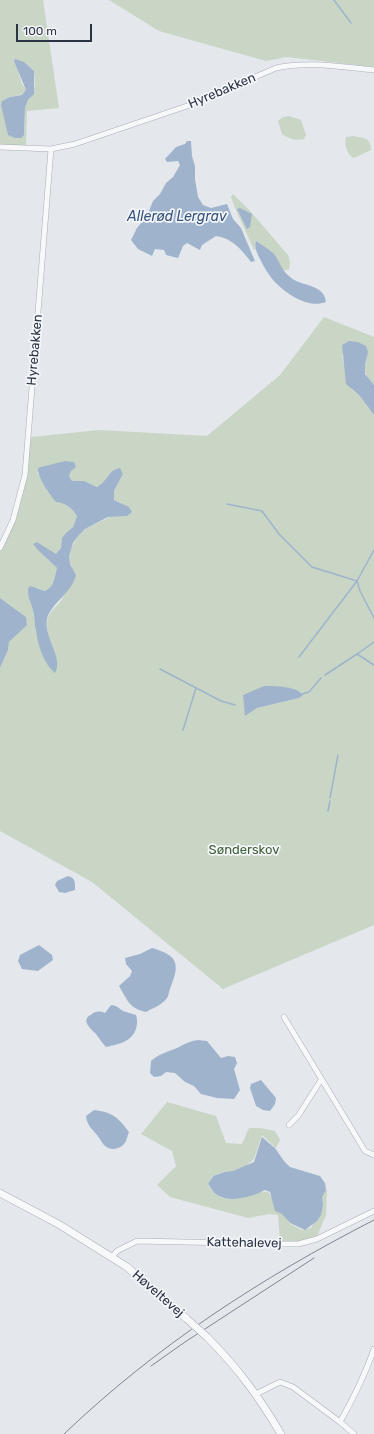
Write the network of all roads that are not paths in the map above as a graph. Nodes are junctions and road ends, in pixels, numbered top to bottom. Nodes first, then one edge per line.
1 (374, 70) edge
2 (0, 147) edge
3 (51, 149) junction
4 (0, 548) edge
5 (284, 1018) dead end
6 (321, 1080) junction
7 (289, 1125) dead end
8 (374, 1155) edge
9 (0, 1193) edge
10 (374, 1211) edge
11 (112, 1256) junction
12 (374, 1349) edge
13 (256, 1394) junction
14 (340, 1422) junction
15 (281, 1434) edge
16 (354, 1434) edge

1 - 3 street, Hyrebakken
2 - 3 street, Hyrebakken
3 - 4 street, Hyrebakken
5 - 6 street
6 - 7 street
6 - 8 street
9 - 11 street, Høveltevej
10 - 11 street, Kattehalevej
11 - 13 street, Høveltevej, bridge
12 - 14 street
13 - 14 street
13 - 15 street, Høveltevej
14 - 16 street

